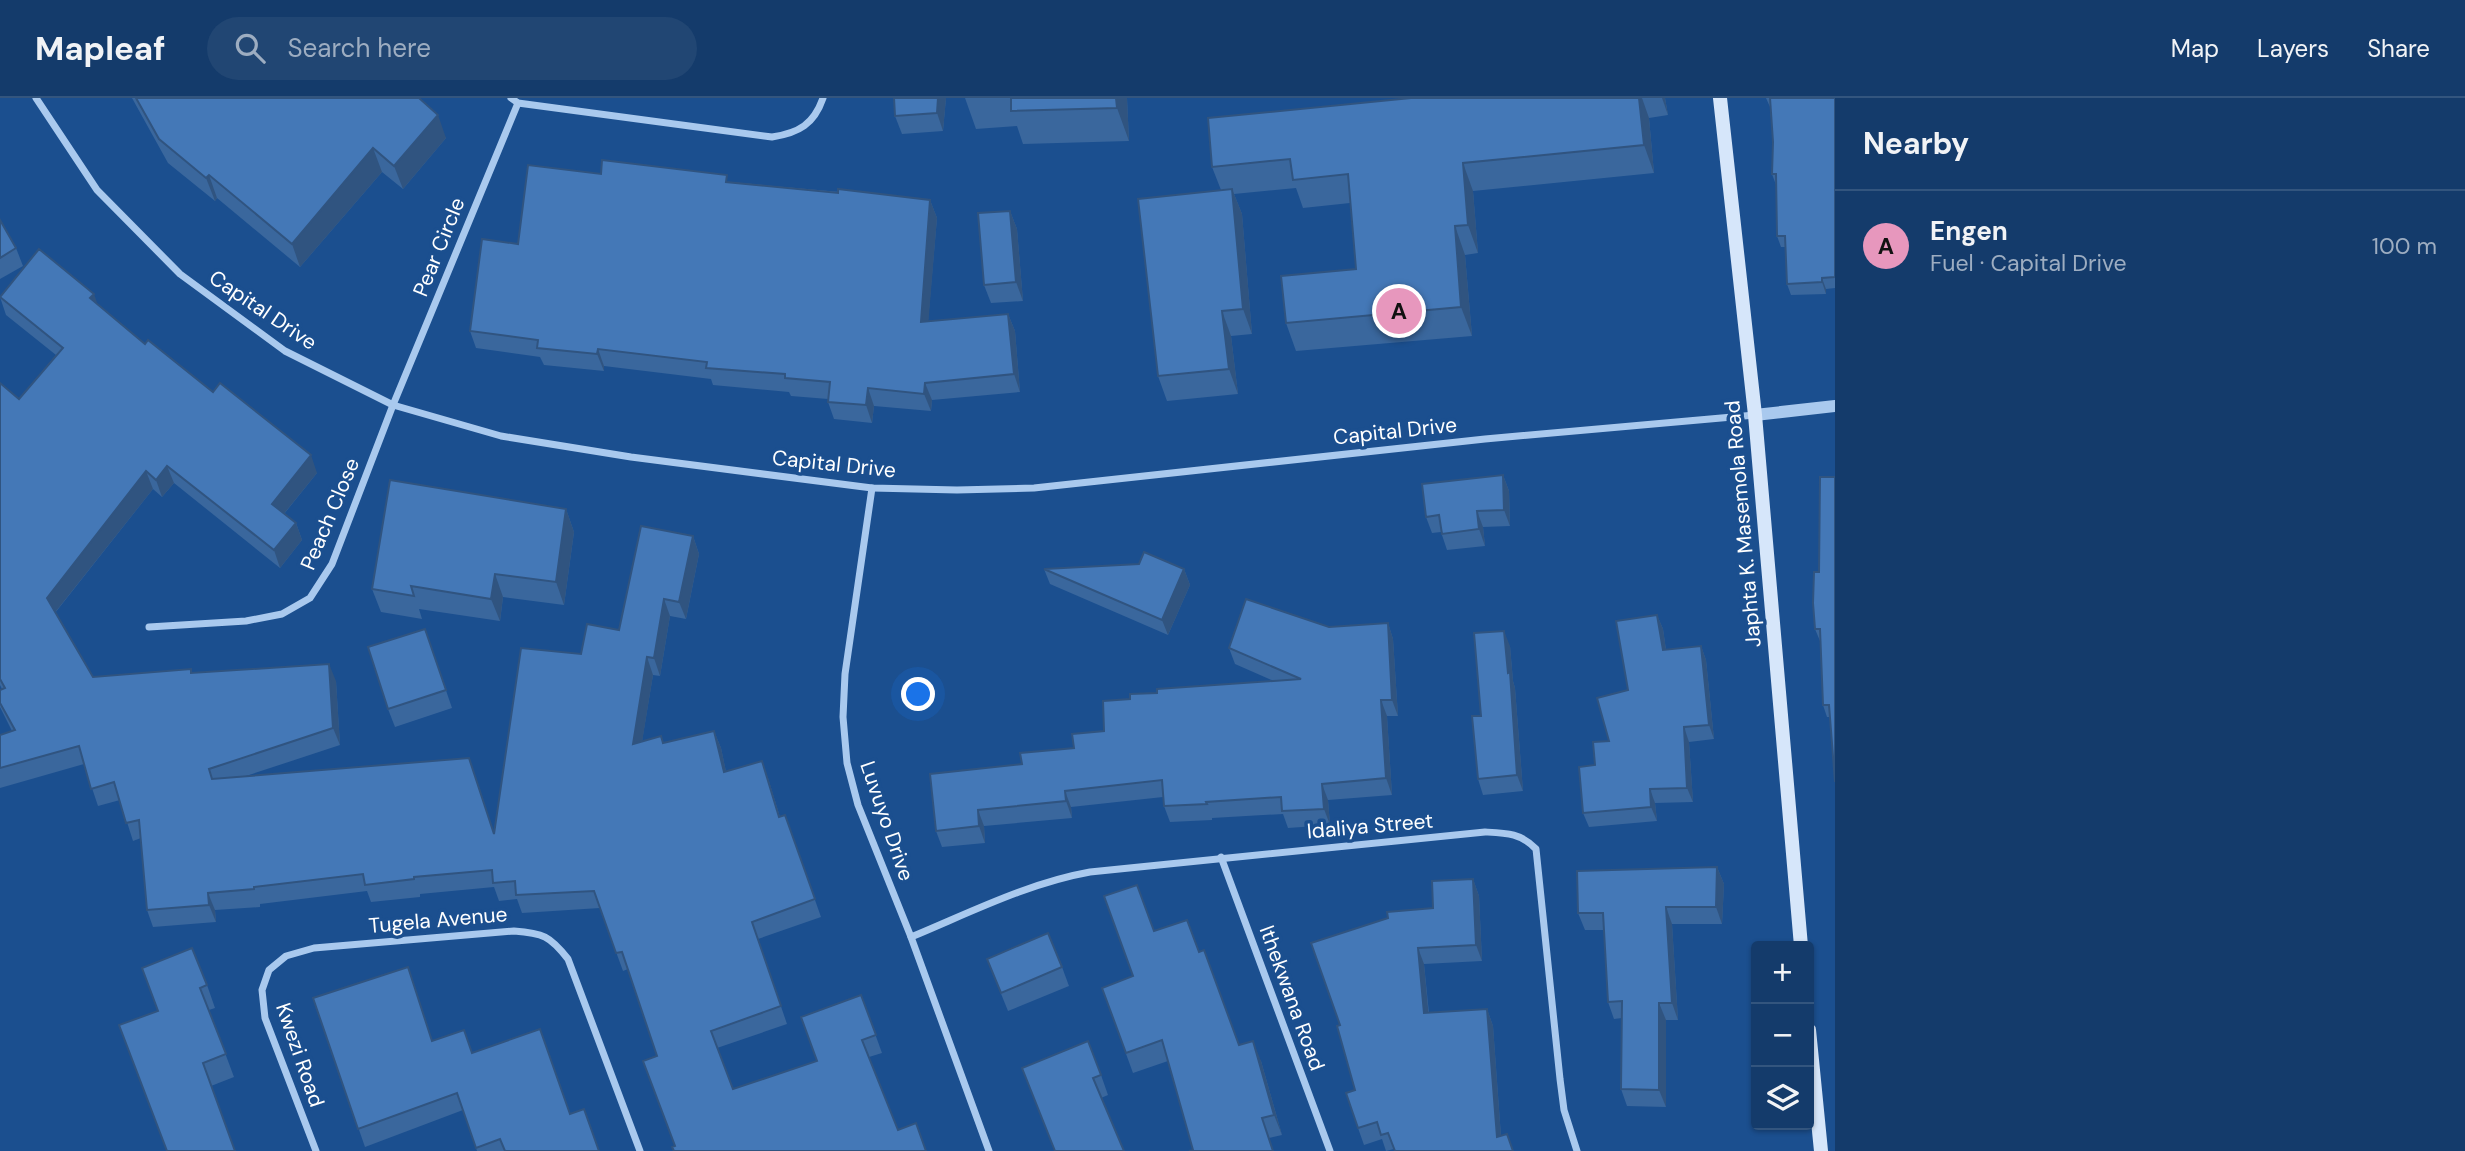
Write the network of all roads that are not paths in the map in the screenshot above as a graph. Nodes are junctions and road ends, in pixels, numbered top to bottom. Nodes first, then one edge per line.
1 (36, 98) edge
2 (823, 98) edge
3 (1720, 98) edge
4 (514, 101) edge
5 (393, 404) junction
6 (1835, 406) edge
7 (1755, 415) junction
8 (872, 488) junction
9 (149, 627) dead end
10 (1221, 858) junction
11 (911, 937) junction
12 (1801, 941) edge
13 (269, 970) joint
14 (1813, 1067) edge
15 (316, 1151) edge
16 (640, 1151) edge
17 (989, 1151) edge
18 (1330, 1151) edge
19 (1577, 1151) edge
20 (1821, 1151) edge

1 - 5 street, Capital Drive
2 - 4 street, Pear Circle
3 - 7 main road, Japhta K. Masemola Road
4 - 5 street, Pear Circle
5 - 8 street, Capital Drive
5 - 9 street, Peach Close
6 - 7 street
7 - 8 street, Capital Drive
7 - 12 main road, Japhta K. Masemola Road
8 - 11 street, Luvuyo Drive
10 - 11 street, Idaliya Street
10 - 18 street, Ithekwana Road
10 - 19 street, Idaliya Street
11 - 17 street, Luvuyo Drive
13 - 15 street, Kwezi Road
13 - 16 street, Tugela Avenue
14 - 20 main road

